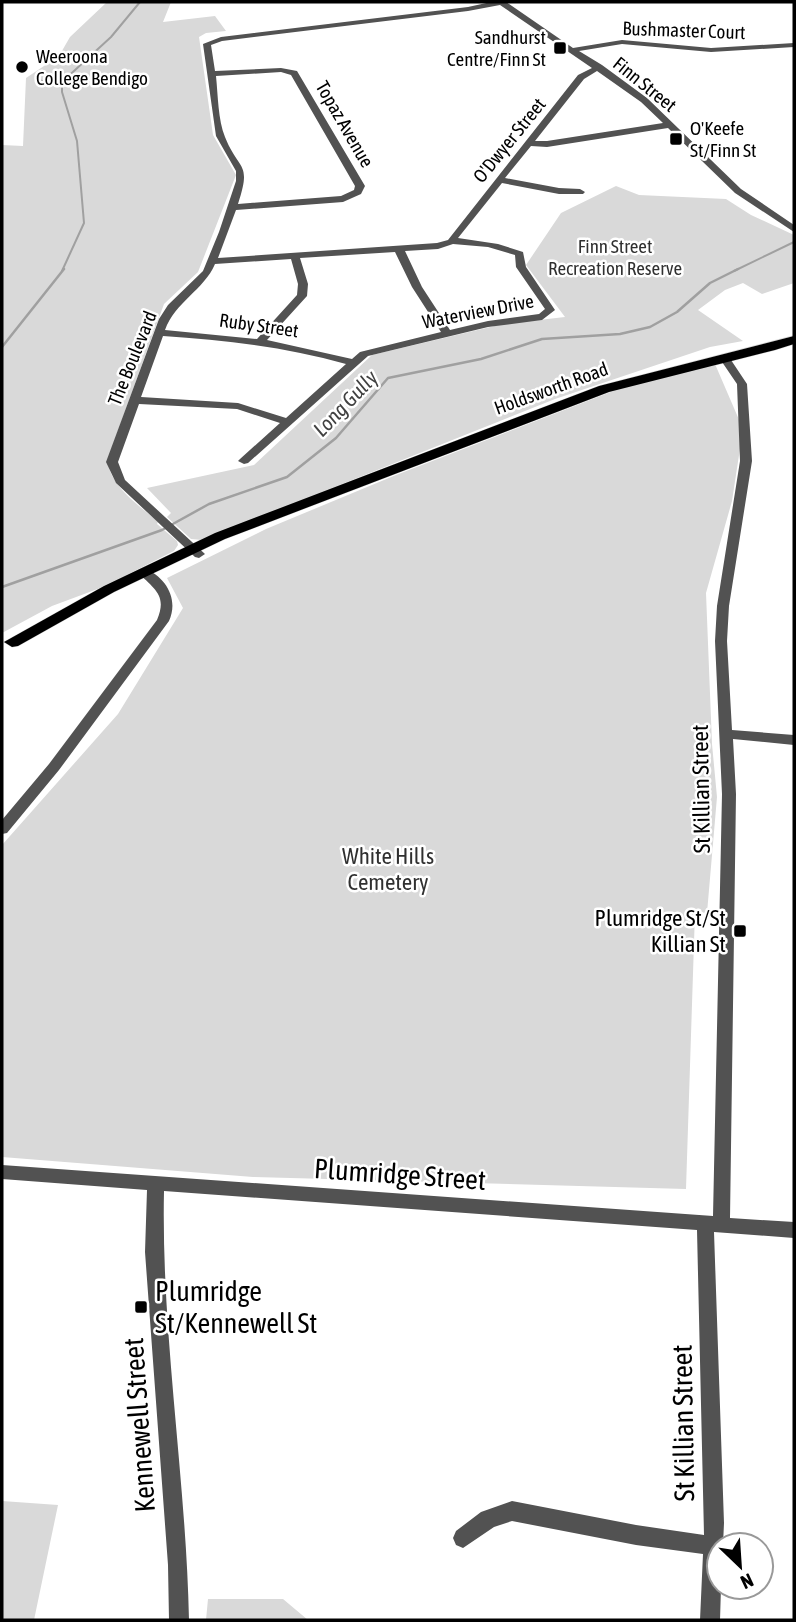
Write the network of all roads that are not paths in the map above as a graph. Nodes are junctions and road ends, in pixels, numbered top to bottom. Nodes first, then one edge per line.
1 (501, 2) edge
2 (794, 45) edge
3 (573, 50) junction
4 (598, 67) junction
5 (211, 74) junction
6 (670, 125) junction
7 (530, 144) junction
8 (499, 180) junction
9 (358, 192) junction
10 (580, 192) dead end
11 (371, 196) dead end
12 (234, 207) junction
13 (794, 229) edge
14 (452, 240) junction
15 (399, 249) junction
16 (295, 256) junction
17 (212, 261) junction
18 (158, 333) junction
19 (447, 334) junction
20 (794, 340) edge
21 (260, 342) junction
22 (725, 359) junction
23 (354, 363) junction
24 (133, 400) junction
25 (287, 422) junction
26 (244, 461) dead end
27 (196, 551) junction
28 (148, 574) junction
29 (7, 645) edge
30 (726, 734) junction
31 (794, 740) edge
32 (2, 830) edge
33 (2, 1172) edge
34 (156, 1185) junction
35 (713, 1225) junction
36 (794, 1230) edge
37 (713, 1531) edge
38 (463, 1538) dead end
39 (705, 1545) edge
40 (711, 1601) edge
41 (179, 1620) edge
42 (710, 1620) edge

1 - 3 street, Finn Street
1 - 5 street, The Boulevard
2 - 3 street, Bushmaster Court
3 - 4 street, Finn Street
4 - 6 street, Finn Street
4 - 7 street, O'Dwyer Street
5 - 9 street, Topaz Avenue
5 - 12 street, The Boulevard
6 - 7 street
6 - 13 street, Finn Street
7 - 8 street, O'Dwyer Street
8 - 10 street
8 - 14 street, O'Dwyer Street
9 - 11 street, Topaz Avenue
9 - 12 street, Topaz Avenue
12 - 17 street, The Boulevard
14 - 15 street, Waterview Drive
14 - 19 street, Waterview Drive
15 - 16 street, Waterview Drive
15 - 19 street
16 - 17 street, Waterview Drive
16 - 21 street
17 - 18 street, The Boulevard
18 - 21 street, Ruby Street
18 - 24 street, The Boulevard
19 - 23 street, Waterview Drive
20 - 22 main road, Holdsworth Road
21 - 23 street, Ruby Street
22 - 27 main road, Holdsworth Road
22 - 30 street, St Killian Street
23 - 25 street, Waterview Drive
24 - 25 street
24 - 27 street, The Boulevard
25 - 26 street, Waterview Drive
27 - 28 main road, Holdsworth Road
28 - 29 main road, Holdsworth Road
28 - 32 street
30 - 31 street
30 - 35 street, St Killian Street
33 - 34 street, Plumridge Street
34 - 35 street, Plumridge Street
34 - 41 street, Kennewell Street
35 - 36 street, Plumridge Street
35 - 37 street, St Killian Street
38 - 39 street
40 - 42 street, St Killian Street

